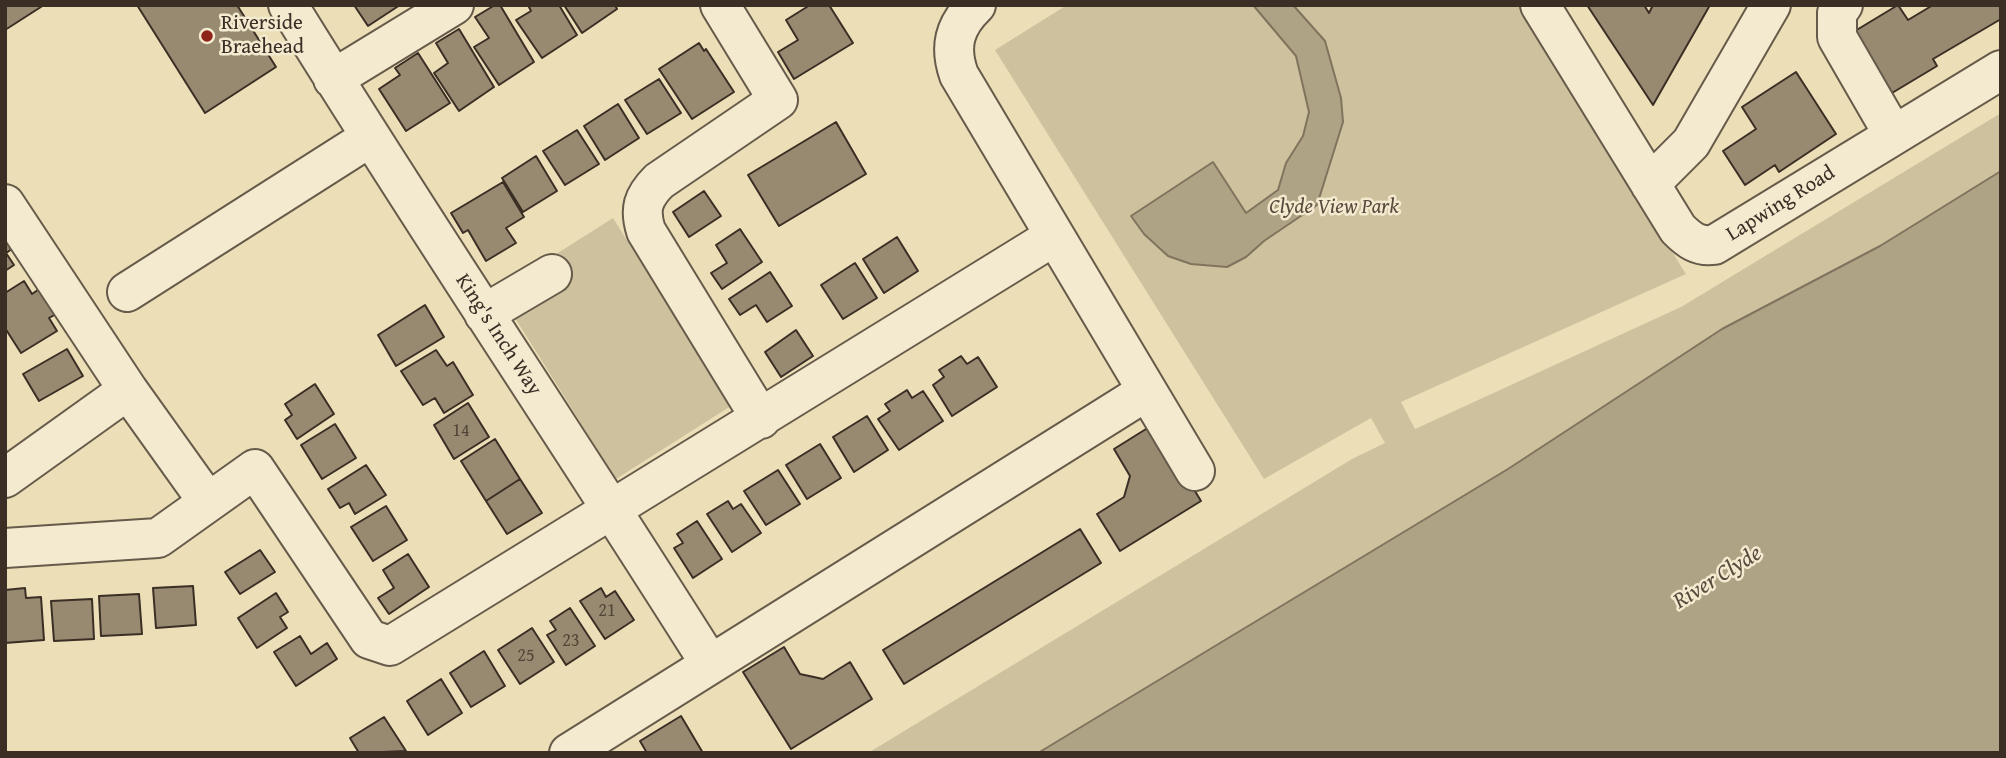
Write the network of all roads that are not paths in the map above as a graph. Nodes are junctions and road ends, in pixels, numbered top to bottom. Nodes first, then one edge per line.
1 (288, 5) edge
2 (454, 5) edge
3 (720, 5) edge
4 (976, 5) edge
5 (1540, 5) edge
6 (1771, 5) edge
7 (1843, 5) edge
8 (2001, 69) edge
9 (333, 79) junction
10 (1893, 134) junction
11 (369, 138) junction
12 (1650, 184) junction
13 (5, 204) edge
14 (1053, 237) junction
15 (552, 274) dead end
16 (127, 292) dead end
17 (484, 314) junction
18 (128, 390) junction
19 (1147, 391) junction
20 (761, 419) junction
21 (1195, 471) dead end
22 (5, 478) edge
23 (208, 502) junction
24 (613, 510) junction
25 (5, 548) edge
26 (710, 664) junction
27 (569, 753) edge

1 - 9 street, King's Inch Way
2 - 9 street
3 - 20 street
4 - 14 street
5 - 12 street, Lapwing Road
6 - 12 street
7 - 10 street
8 - 10 street, Lapwing Road
9 - 11 street, King's Inch Way
10 - 12 street, Lapwing Road
11 - 16 street
11 - 17 street, King's Inch Way
13 - 18 street
14 - 19 street
14 - 20 street
15 - 17 street
17 - 24 street, King's Inch Way
18 - 22 street
18 - 23 street
19 - 21 street
19 - 26 street
20 - 24 street
23 - 24 street
23 - 25 street
24 - 26 street, King's Inch Way
26 - 27 street

